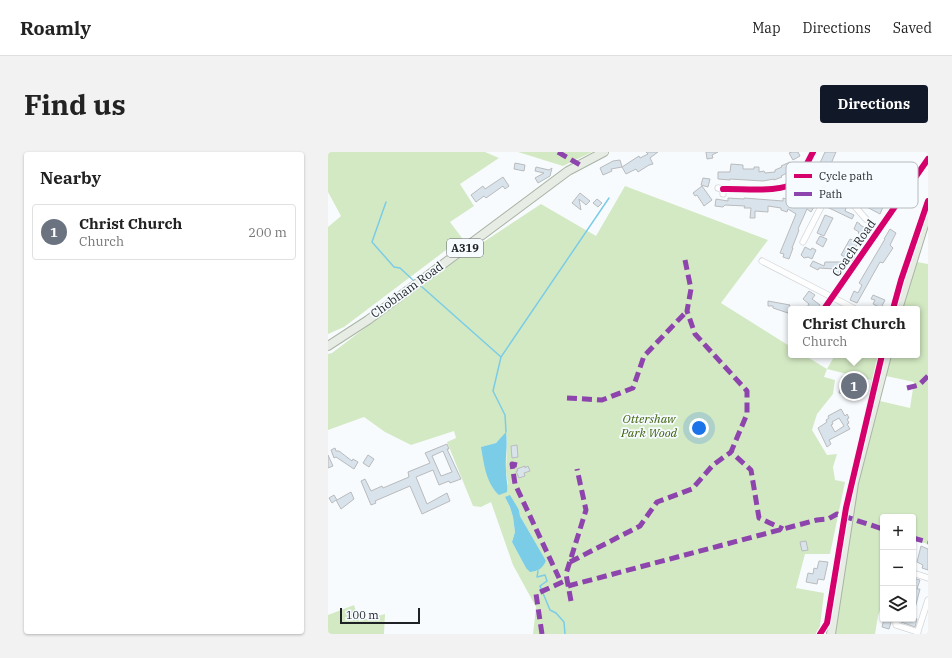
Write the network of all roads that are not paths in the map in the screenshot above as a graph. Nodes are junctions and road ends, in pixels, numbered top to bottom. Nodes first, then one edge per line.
1 (604, 152) edge
2 (813, 152) edge
3 (928, 159) edge
4 (808, 162) edge
5 (918, 173) edge
6 (786, 186) edge
7 (721, 190) dead end
8 (820, 208) edge
9 (856, 208) edge
10 (894, 208) edge
11 (928, 212) edge
12 (866, 219) dead end
13 (806, 235) junction
14 (813, 239) dead end
15 (803, 242) dead end
16 (762, 260) dead end
17 (832, 297) junction
18 (826, 306) edge
19 (849, 306) edge
20 (899, 306) edge
21 (328, 346) edge
22 (886, 358) edge
23 (916, 574) edge
24 (928, 578) edge
25 (928, 600) edge
26 (896, 622) edge
27 (918, 633) edge
28 (831, 634) edge

1 - 21 main road, Chobham Road / A319
2 - 4 street
3 - 5 street, Coach Road
6 - 7 street
8 - 13 street
9 - 12 street
10 - 17 street, Coach Road
11 - 20 main road
13 - 14 street
13 - 15 street
16 - 17 street
17 - 18 street, Coach Road
17 - 19 street
22 - 28 main road
23 - 24 street
25 - 27 street
26 - 27 street

